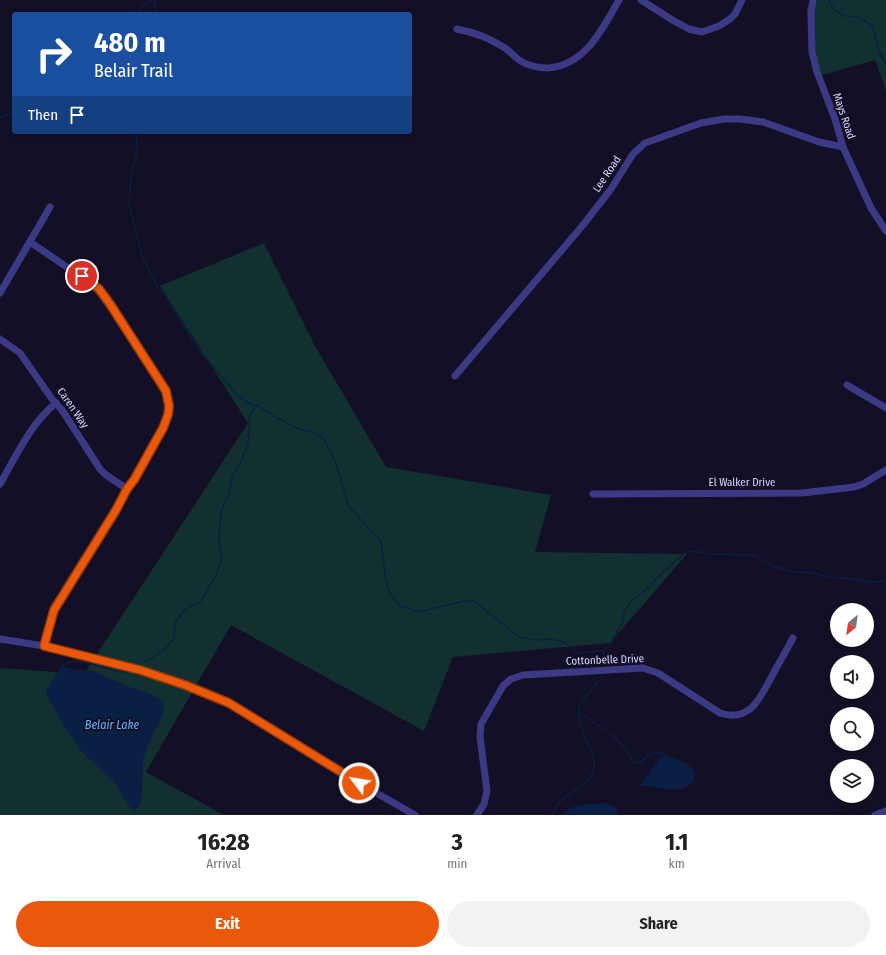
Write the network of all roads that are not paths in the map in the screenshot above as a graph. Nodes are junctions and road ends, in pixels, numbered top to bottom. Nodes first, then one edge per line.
1 (619, 0) edge
2 (641, 0) edge
3 (742, 0) edge
4 (813, 0) edge
5 (457, 29) dead end
6 (843, 147) junction
7 (50, 207) dead end
8 (886, 231) edge
9 (30, 242) junction
10 (0, 293) edge
11 (0, 339) edge
12 (455, 376) dead end
13 (847, 385) dead end
14 (56, 402) junction
15 (886, 408) edge
16 (886, 470) edge
17 (0, 484) edge
18 (127, 489) junction
19 (593, 494) dead end
20 (793, 638) dead end
21 (0, 639) edge
22 (44, 646) junction
23 (886, 812) edge
24 (416, 815) edge
25 (477, 815) edge
26 (875, 815) edge

1 - 5 street
2 - 3 street
4 - 6 street, Mays Road
6 - 8 street, Mays Road
6 - 12 street, Lee Road
7 - 9 street
9 - 10 street
9 - 18 street
11 - 14 street, Caren Way
13 - 15 street
14 - 17 street
14 - 18 street, Caren Way
16 - 19 street, El Walker Drive
18 - 22 street
20 - 25 street, Cottonbelle Drive
21 - 22 street
22 - 24 street
23 - 26 street

